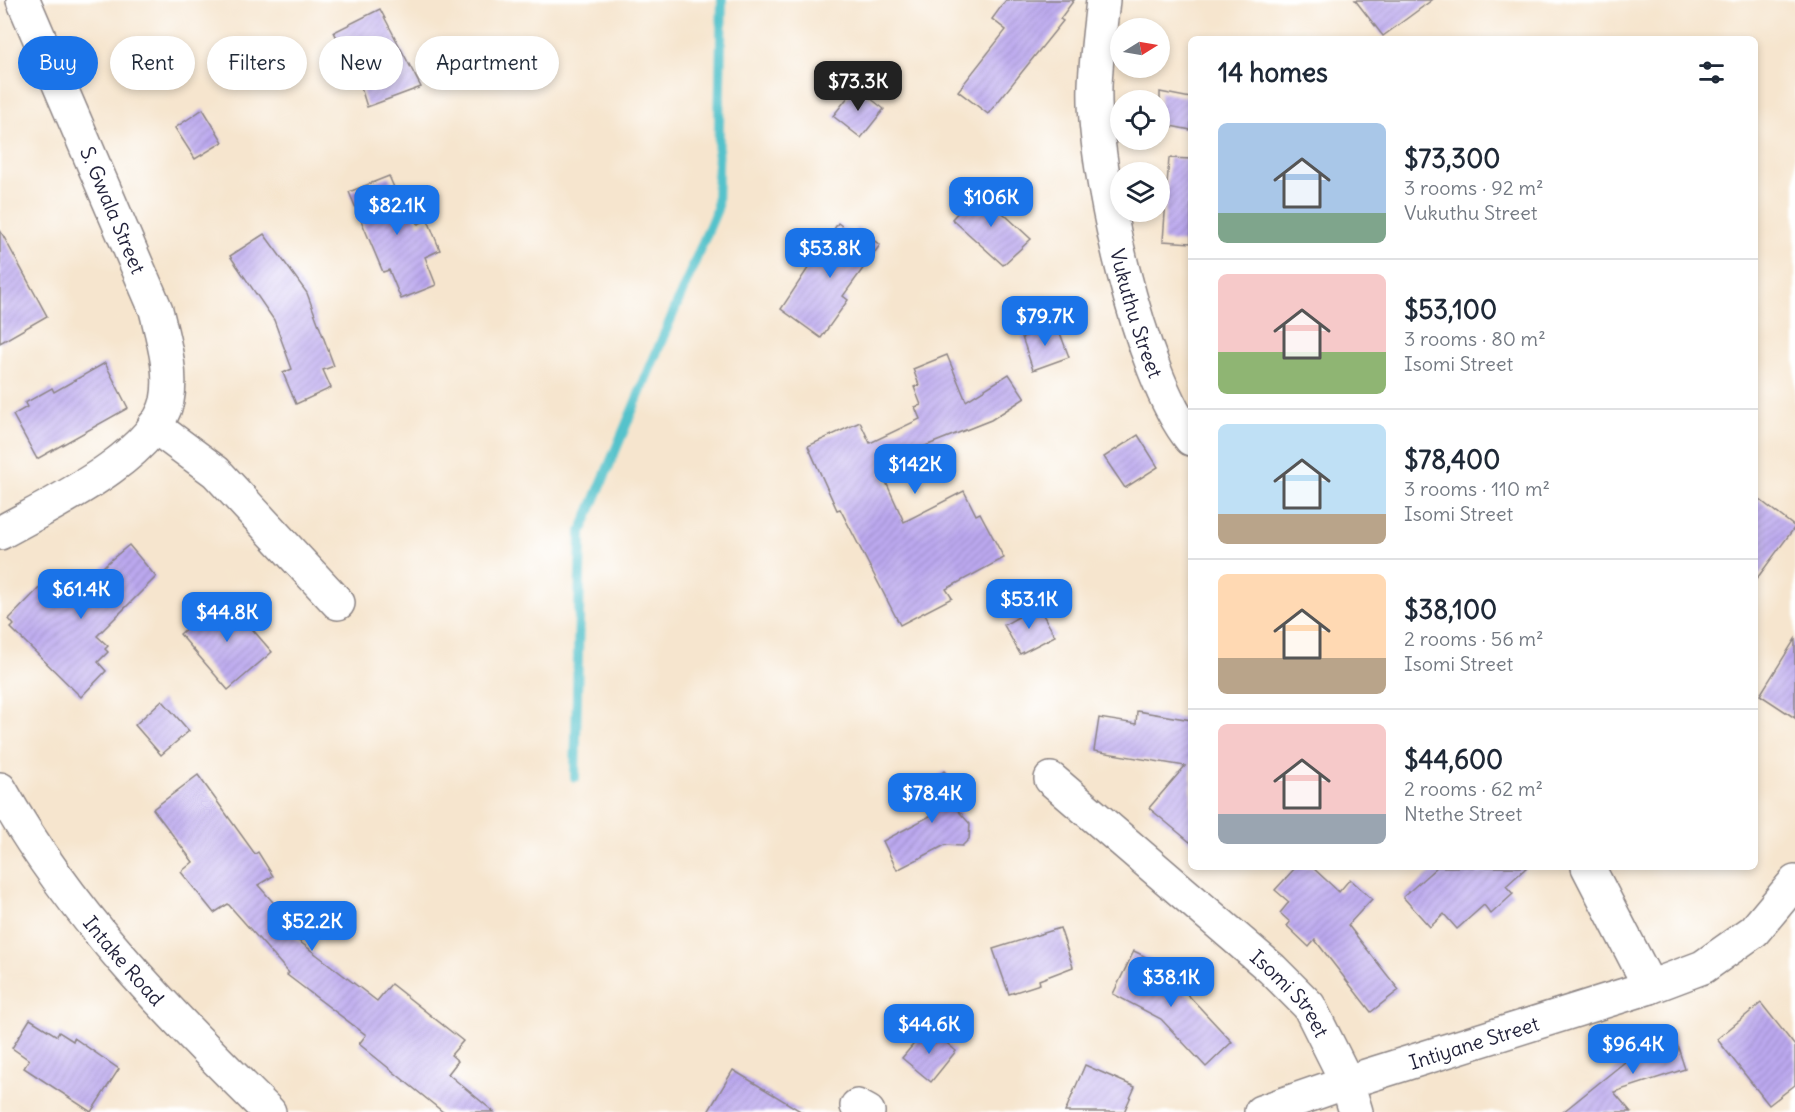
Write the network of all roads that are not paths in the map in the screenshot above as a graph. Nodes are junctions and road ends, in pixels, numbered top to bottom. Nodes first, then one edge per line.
1 (23, 0) edge
2 (1103, 0) edge
3 (154, 426) junction
4 (1188, 433) edge
5 (0, 533) edge
6 (338, 603) dead end
7 (1051, 779) dead end
8 (0, 789) edge
9 (1590, 870) edge
10 (1795, 882) edge
11 (1650, 987) junction
12 (1351, 1097) edge
13 (268, 1112) edge
14 (1261, 1112) edge

1 - 3 street, S. Gwala Street
2 - 4 street, Vukuthu Street
3 - 5 street, S. Gwala Street
3 - 6 street
7 - 12 street, Isomi Street
8 - 13 street, Intake Road
9 - 11 street
10 - 11 street, Intiyane Street
11 - 12 street, Intiyane Street
12 - 14 street, Intiyane Street

